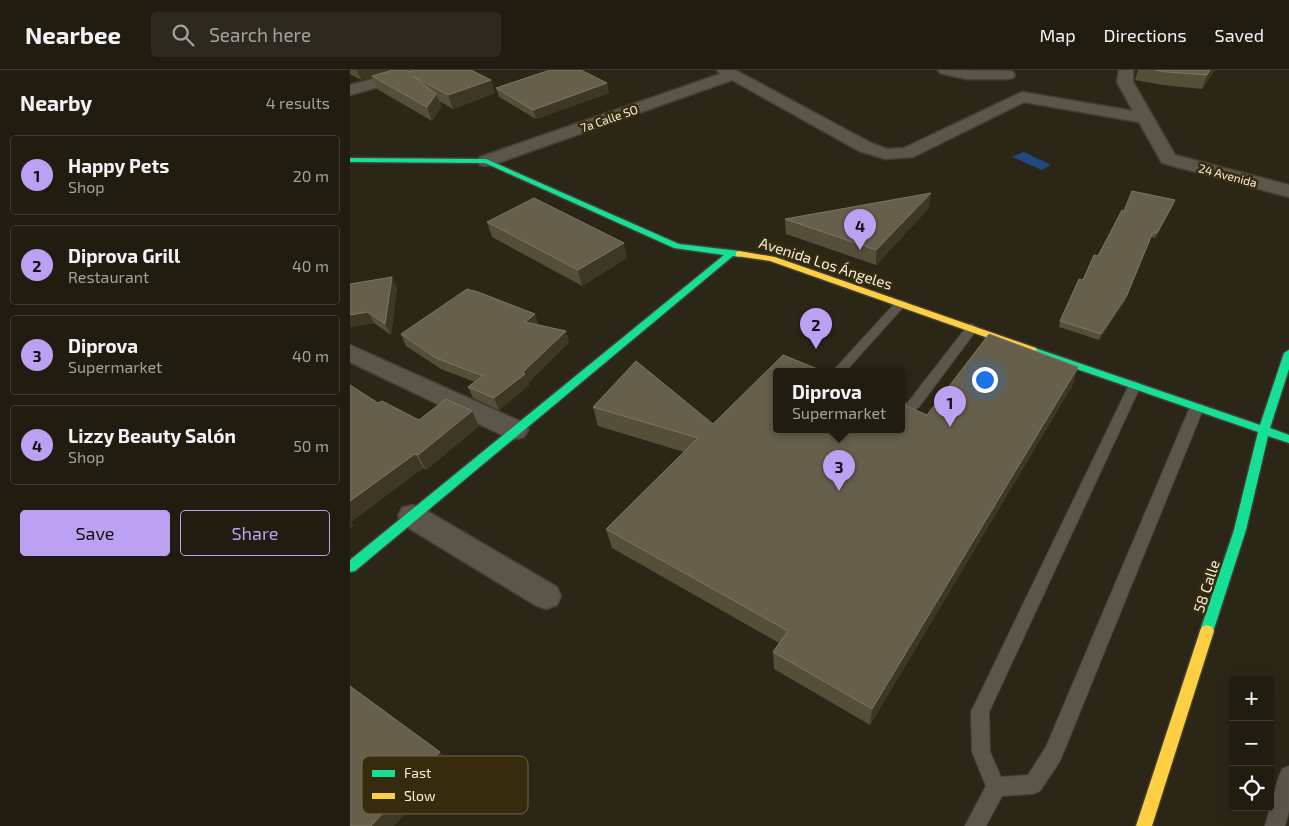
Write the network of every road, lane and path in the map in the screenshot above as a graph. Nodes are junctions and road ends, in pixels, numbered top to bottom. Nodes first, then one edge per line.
1 (423, 70) edge
2 (944, 70) edge
3 (1126, 70) edge
4 (728, 72) edge
5 (1007, 72) edge
6 (350, 90) edge
7 (1022, 97) junction
8 (1144, 118) junction
9 (350, 160) edge
10 (486, 161) junction
11 (1289, 191) edge
12 (731, 253) junction
13 (902, 303) junction
14 (972, 328) junction
15 (350, 353) edge
16 (1289, 353) edge
17 (842, 368) edge
18 (1135, 385) junction
19 (1197, 406) junction
20 (905, 410) edge
21 (515, 430) junction
22 (1264, 430) junction
23 (1289, 439) edge
24 (412, 516) junction
25 (350, 567) edge
26 (546, 596) dead end
27 (1289, 776) edge
28 (996, 787) junction
29 (974, 826) edge
30 (1144, 826) edge
31 (1275, 826) edge

1 - 6 street
2 - 5 street
3 - 8 street
4 - 7 street
4 - 10 street, 7a Calle SO
5 - 7 street
7 - 8 street
8 - 11 street, 24 Avenida
9 - 10 street, Avenida Los Ángeles
10 - 12 street, Avenida Los Ángeles
12 - 13 street, Avenida Los Ángeles
12 - 21 street
13 - 14 street, Avenida Los Ángeles
13 - 17 lane
14 - 18 street, Avenida Los Ángeles
14 - 20 lane
15 - 21 street
16 - 22 street, 58 Calle
18 - 19 street, Avenida Los Ángeles
18 - 28 lane
19 - 22 street, Avenida Los Ángeles
19 - 28 lane
21 - 24 street
22 - 23 street, Avenida Los Ángeles
22 - 30 street, 58 Calle
24 - 25 street
24 - 26 street
27 - 31 lane
28 - 29 lane

